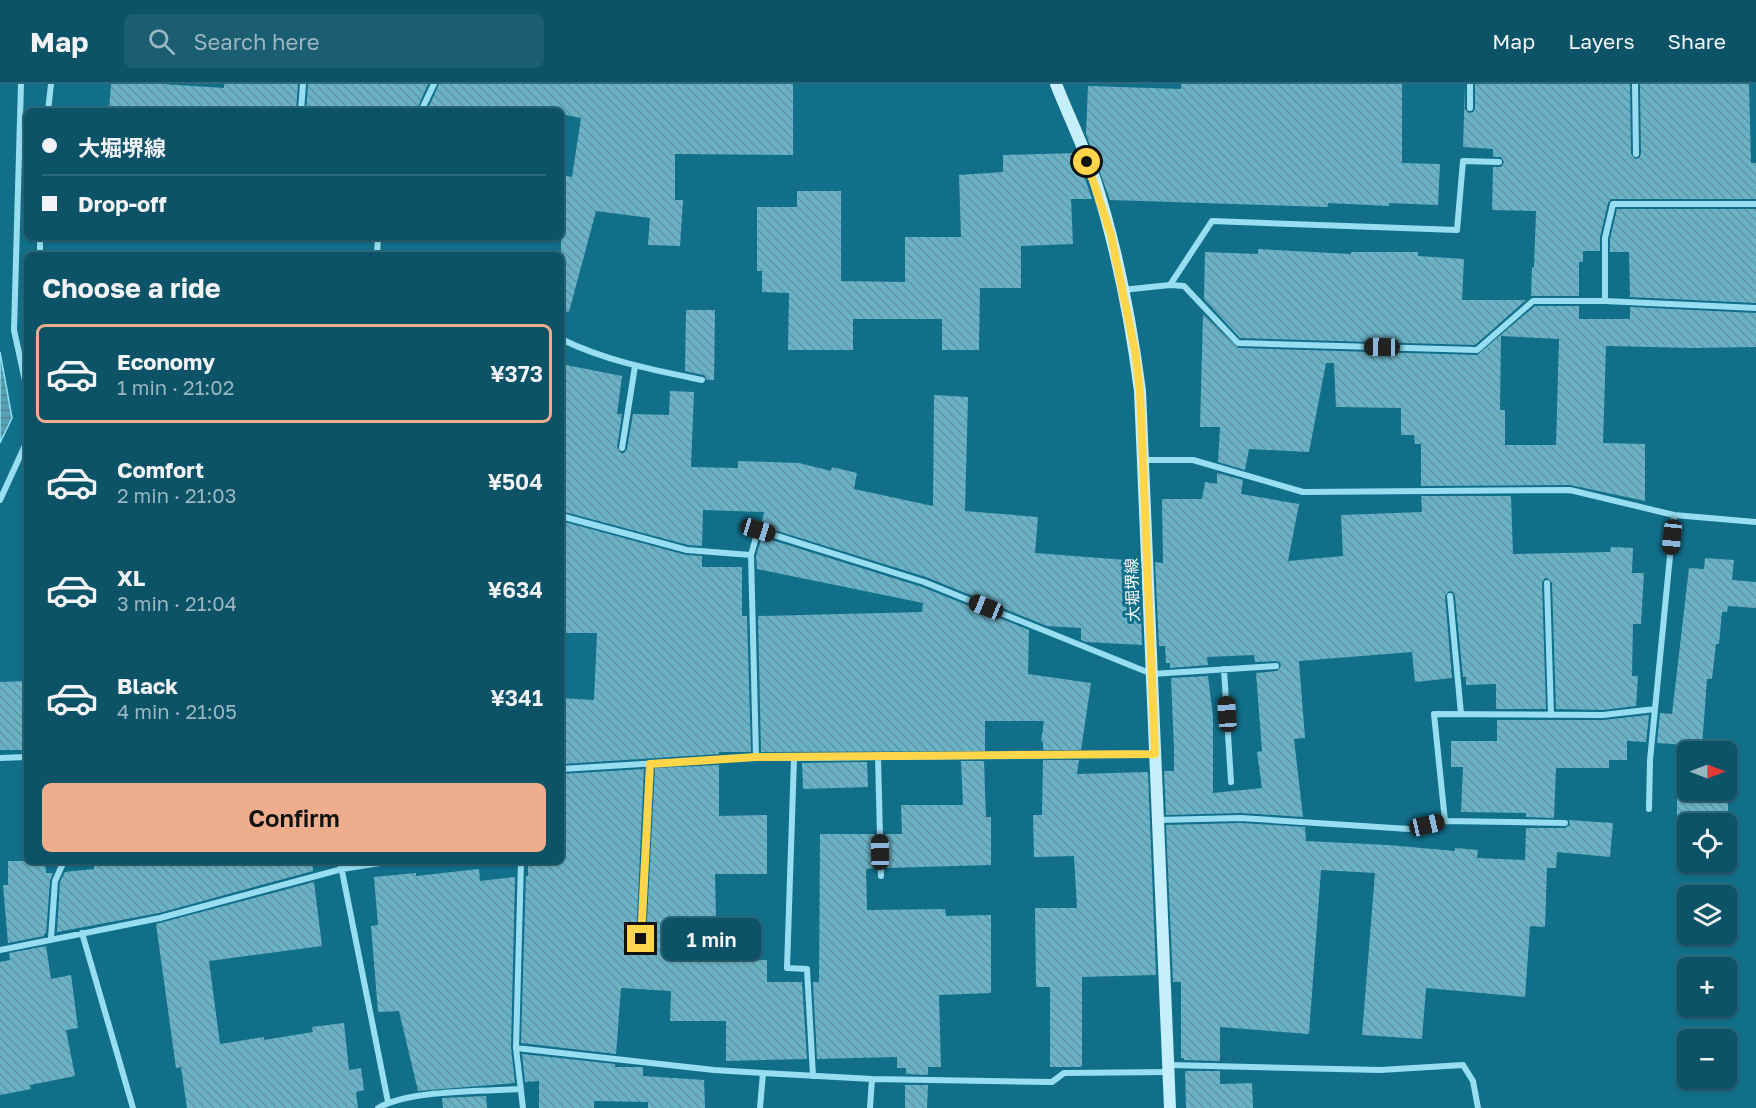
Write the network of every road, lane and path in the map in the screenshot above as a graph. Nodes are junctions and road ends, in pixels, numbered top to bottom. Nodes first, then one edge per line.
1 (21, 84) edge
2 (51, 84) edge
3 (303, 84) edge
4 (434, 84) edge
5 (1056, 84) edge
6 (1470, 84) edge
7 (1635, 84) edge
8 (48, 108) edge
9 (301, 108) edge
10 (422, 108) edge
11 (1470, 108) dead end
12 (1636, 154) dead end
13 (1499, 162) dead end
14 (1756, 204) edge
15 (1170, 285) junction
16 (1122, 290) junction
17 (1605, 302) junction
18 (1756, 308) edge
19 (564, 340) edge
20 (635, 366) junction
21 (24, 376) edge
22 (702, 380) dead end
23 (24, 448) edge
24 (622, 448) dead end
25 (1144, 460) junction
26 (0, 500) edge
27 (1674, 515) junction
28 (564, 517) edge
29 (1756, 522) edge
30 (751, 555) junction
31 (1547, 583) dead end
32 (1450, 596) dead end
33 (1276, 666) dead end
34 (1224, 669) junction
35 (1152, 674) junction
36 (1655, 709) junction
37 (1461, 714) junction
38 (1551, 715) junction
39 (1155, 754) junction
40 (24, 757) edge
41 (756, 757) junction
42 (878, 757) junction
43 (0, 758) edge
44 (794, 758) junction
45 (650, 764) junction
46 (564, 769) edge
47 (1231, 782) dead end
48 (1649, 810) dead end
49 (1157, 820) junction
50 (1445, 821) junction
51 (1565, 823) dead end
52 (63, 864) edge
53 (341, 864) edge
54 (374, 864) edge
55 (521, 864) edge
56 (342, 869) junction
57 (880, 876) dead end
58 (82, 933) junction
59 (51, 938) junction
60 (641, 939) dead end
61 (0, 950) edge
62 (516, 1048) junction
63 (1169, 1068) junction
64 (763, 1073) junction
65 (813, 1076) junction
66 (872, 1079) junction
67 (520, 1089) junction
68 (388, 1102) junction
69 (133, 1108) edge
70 (378, 1108) edge
71 (523, 1108) edge
72 (760, 1108) edge
73 (870, 1108) edge
74 (1170, 1108) edge
75 (1478, 1108) edge

1 - 21 street
2 - 8 street
3 - 9 street
4 - 10 street
5 - 16 main road, 大堀堺線
6 - 11 street
7 - 12 street
13 - 15 street
14 - 17 street
15 - 16 street
15 - 17 street
16 - 25 main road, 大堀堺線
17 - 18 street
19 - 20 street
20 - 22 street
20 - 24 street
23 - 26 street
25 - 27 street
25 - 35 main road, 大堀堺線
27 - 29 street
27 - 36 street
28 - 30 street
30 - 35 street
30 - 41 street
31 - 38 street
32 - 37 street
33 - 34 street
34 - 35 street
34 - 47 street
35 - 39 main road, 大堀堺線
36 - 38 street
36 - 48 street
37 - 38 street
37 - 50 street
39 - 42 street
39 - 49 main road, 大堀堺線
40 - 43 street
41 - 44 street
41 - 45 street
42 - 44 street
42 - 57 street
44 - 65 street
45 - 46 street
45 - 60 street
49 - 50 street
49 - 63 main road, 大堀堺線
50 - 51 street
52 - 59 street
53 - 56 street
54 - 56 street
55 - 62 street
56 - 58 street
56 - 68 street
58 - 59 street
58 - 69 street
59 - 61 street
62 - 64 street
62 - 67 street
63 - 66 street
63 - 74 main road, 大堀堺線
63 - 75 street
64 - 65 street
64 - 72 street
65 - 66 street
66 - 73 street
67 - 68 street
67 - 71 street
68 - 70 street

